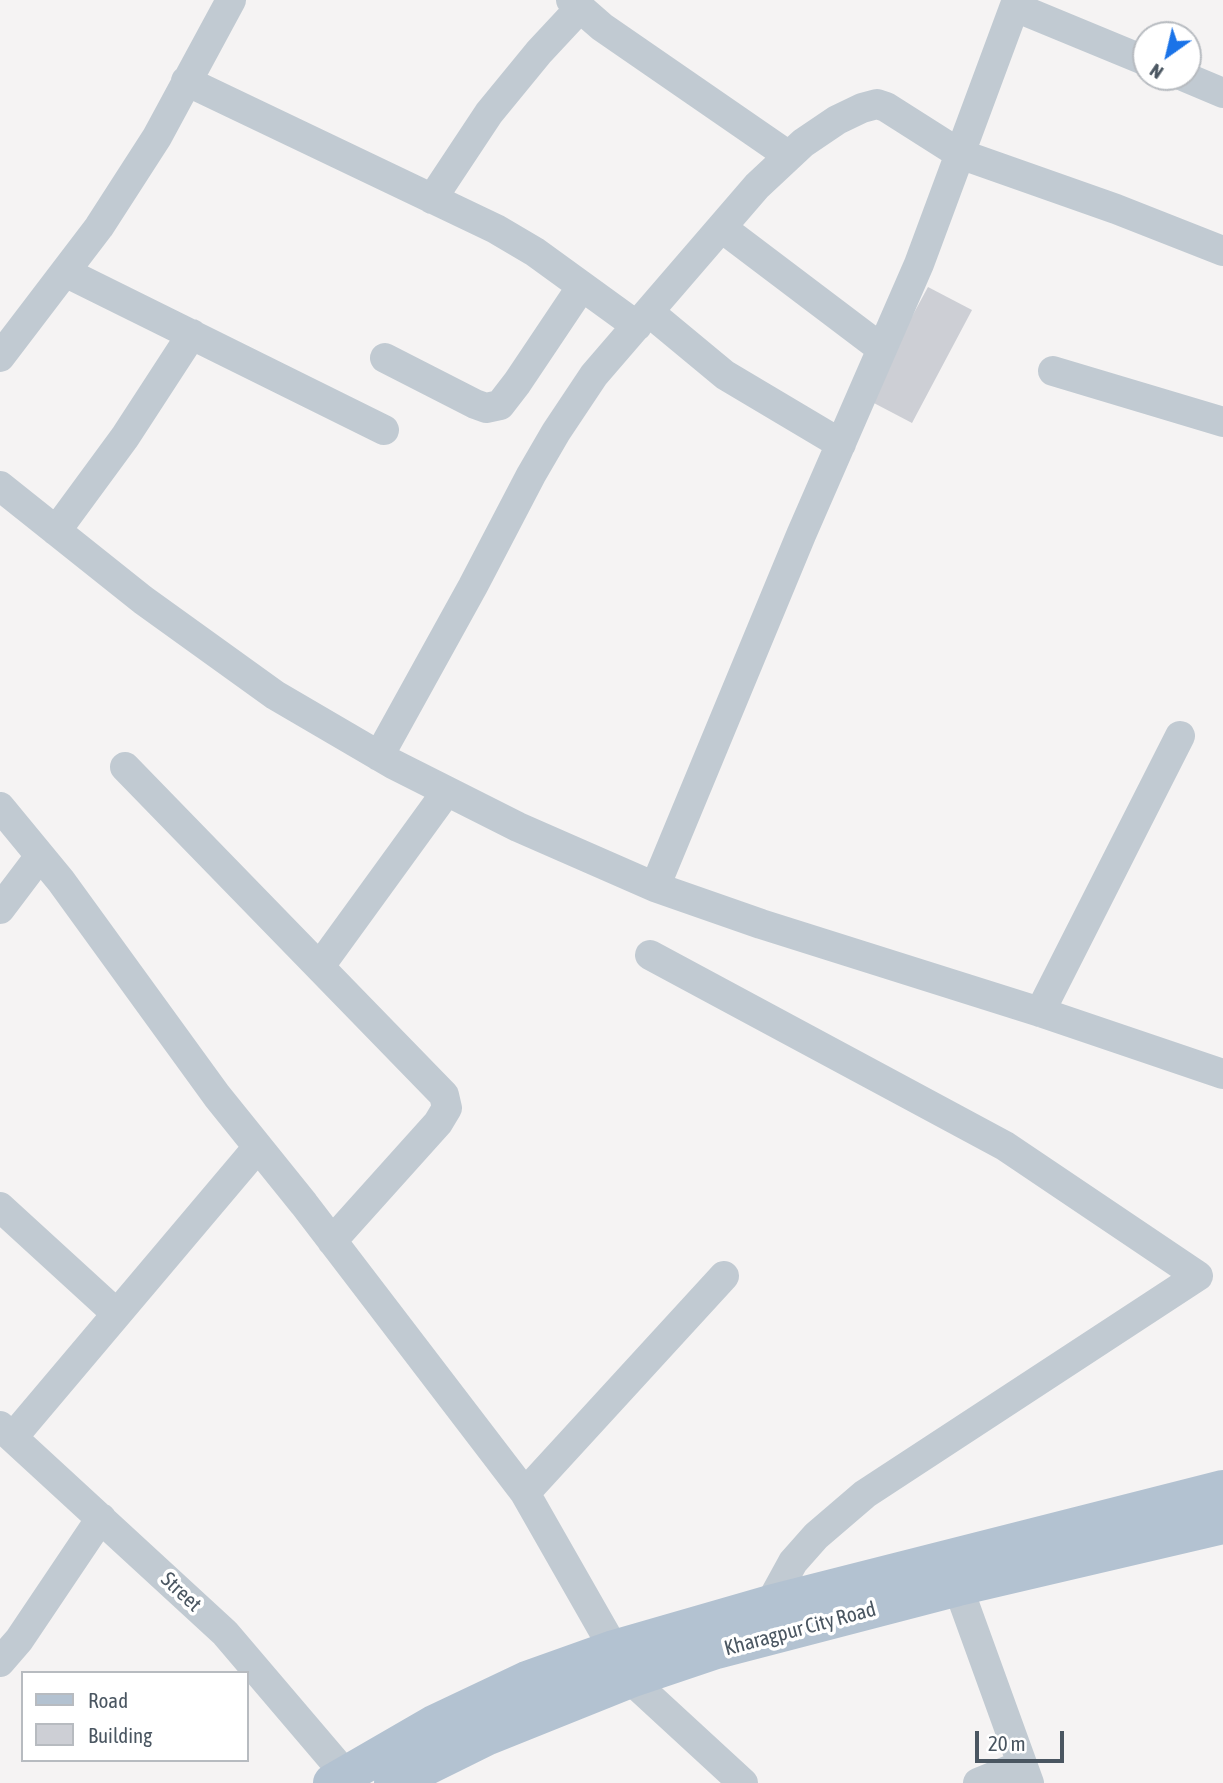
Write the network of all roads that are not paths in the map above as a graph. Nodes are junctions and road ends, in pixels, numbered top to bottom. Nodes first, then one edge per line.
1 (231, 0) edge
2 (576, 4) edge
3 (1016, 4) edge
4 (1132, 55) edge
5 (186, 81) junction
6 (1202, 84) edge
7 (1223, 93) edge
8 (960, 154) junction
9 (789, 156) junction
10 (432, 199) junction
11 (722, 228) junction
12 (1223, 251) edge
13 (65, 272) junction
14 (582, 286) junction
15 (643, 319) junction
16 (192, 334) junction
17 (882, 349) junction
18 (0, 357) edge
19 (385, 358) dead end
20 (1053, 371) dead end
21 (1223, 422) edge
22 (384, 430) dead end
23 (841, 444) junction
24 (0, 486) edge
25 (55, 531) junction
26 (1180, 736) dead end
27 (379, 756) junction
28 (125, 767) dead end
29 (447, 791) junction
30 (0, 807) edge
31 (40, 856) junction
32 (654, 887) junction
33 (0, 909) edge
34 (650, 956) dead end
35 (320, 966) junction
36 (1040, 1012) junction
37 (1223, 1074) edge
38 (258, 1147) junction
39 (0, 1207) edge
40 (332, 1241) junction
41 (724, 1276) dead end
42 (117, 1314) junction
43 (6, 1431) edge
44 (1223, 1489) edge
45 (525, 1493) junction
46 (101, 1518) junction
47 (1223, 1525) edge
48 (958, 1587) junction
49 (770, 1604) junction
50 (0, 1662) edge
51 (622, 1664) junction
52 (1025, 1774) edge
53 (339, 1779) edge
54 (393, 1783) edge
55 (743, 1783) edge
56 (978, 1783) edge

1 - 5 street
2 - 9 street
2 - 10 street
3 - 4 street
3 - 8 street
5 - 10 street
5 - 13 street
6 - 7 street
8 - 9 street
8 - 12 street
8 - 17 street
9 - 11 street
10 - 14 street
11 - 15 street
11 - 17 street
13 - 16 street
13 - 18 street
14 - 15 street
14 - 19 street
15 - 23 street
15 - 27 street
16 - 22 street
16 - 25 street
17 - 23 street
20 - 21 street
23 - 32 street
24 - 25 street
25 - 27 street
26 - 36 street
27 - 29 street
28 - 35 street
29 - 32 street
29 - 35 street
30 - 31 street
31 - 33 street
31 - 38 street
32 - 36 street
34 - 49 street
35 - 40 street
36 - 37 street
38 - 40 street
38 - 42 street
39 - 42 street
40 - 45 street
41 - 45 street
42 - 43 street
43 - 46 street, Street
44 - 49 main road
45 - 51 street
46 - 50 street
46 - 53 street, Street
47 - 48 main road, Kharagpur City Road
48 - 51 main road, Kharagpur City Road
48 - 52 street
49 - 51 main road
51 - 53 main road
51 - 54 main road, Kharagpur City Road
51 - 55 street
52 - 56 street

